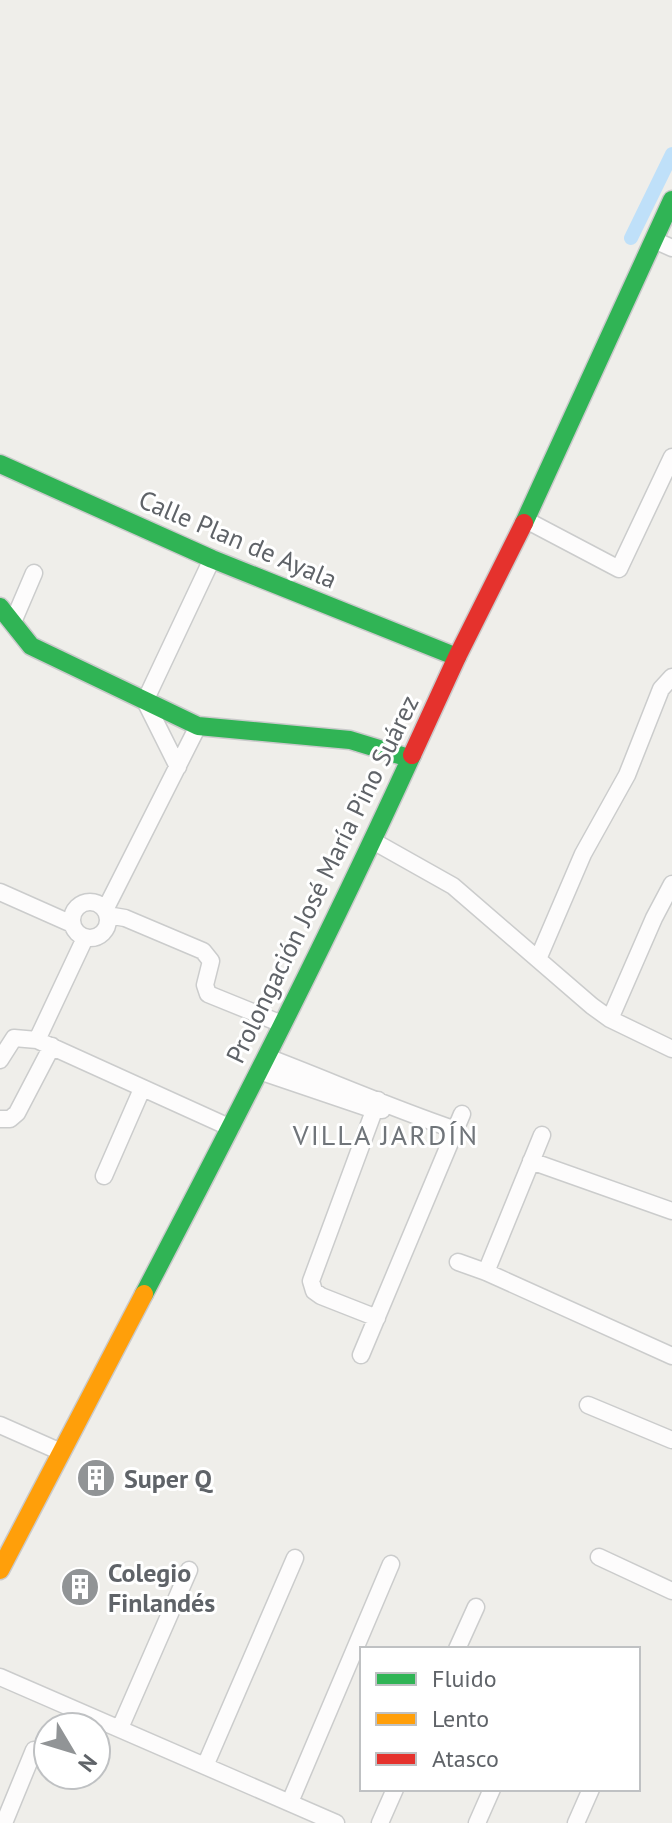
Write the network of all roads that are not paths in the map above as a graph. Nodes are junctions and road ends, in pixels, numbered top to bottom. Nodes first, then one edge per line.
1 (672, 200) edge
2 (654, 240) junction
3 (672, 248) edge
4 (672, 457) edge
5 (0, 464) edge
6 (526, 520) junction
7 (212, 559) junction
8 (34, 573) dead end
9 (0, 607) edge
10 (13, 622) junction
11 (457, 657) junction
12 (672, 677) edge
13 (145, 701) junction
14 (198, 726) junction
15 (409, 758) junction
16 (178, 767) junction
17 (373, 841) junction
18 (672, 884) edge
19 (0, 892) edge
20 (106, 913) junction
21 (72, 924) junction
22 (85, 938) junction
23 (538, 959) junction
24 (610, 1019) junction
25 (282, 1024) junction
26 (45, 1043) junction
27 (672, 1049) edge
28 (0, 1060) edge
29 (263, 1064) junction
30 (142, 1089) junction
31 (376, 1105) junction
32 (0, 1119) edge
33 (231, 1128) junction
34 (542, 1135) dead end
35 (531, 1161) junction
36 (104, 1176) dead end
37 (672, 1211) edge
38 (458, 1262) dead end
39 (486, 1272) junction
40 (377, 1318) junction
41 (361, 1355) dead end
42 (672, 1356) edge
43 (588, 1405) dead end
44 (0, 1425) edge
45 (672, 1440) edge
46 (61, 1452) junction
47 (599, 1557) dead end
48 (295, 1558) dead end
49 (391, 1564) dead end
50 (0, 1570) edge
51 (189, 1570) dead end
52 (672, 1591) edge
53 (476, 1607) dead end
54 (458, 1647) edge
55 (0, 1677) edge
56 (120, 1728) junction
57 (32, 1755) edge
58 (205, 1766) junction
59 (394, 1791) edge
60 (491, 1791) edge
61 (590, 1791) edge
62 (290, 1802) junction
63 (4, 1823) edge
64 (336, 1823) edge
65 (380, 1823) edge
66 (477, 1823) edge
67 (576, 1823) edge

1 - 2 main road, Prolongación José María Pino Suárez
2 - 3 street
2 - 6 main road, Prolongación José María Pino Suárez
4 - 6 street
5 - 7 main road, Calle Plan de Ayala
6 - 11 main road, Prolongación José María Pino Suárez
7 - 11 main road, Calle Plan de Ayala
7 - 13 street
8 - 10 street
9 - 10 main road
10 - 13 main road
11 - 15 main road, Prolongación José María Pino Suárez
12 - 23 street
13 - 14 main road
13 - 16 street
14 - 15 main road
14 - 16 street
15 - 17 main road, Prolongación José María Pino Suárez
16 - 20 street
17 - 23 street
17 - 25 main road, Prolongación José María Pino Suárez
18 - 24 street
19 - 21 street
20 - 21 street
20 - 22 street
20 - 25 street
21 - 22 street
22 - 26 street
23 - 24 street
24 - 27 street
25 - 29 main road, Prolongación José María Pino Suárez
26 - 28 street
26 - 30 street
26 - 32 street
29 - 31 street
29 - 33 main road, Prolongación José María Pino Suárez
30 - 33 street
30 - 36 street
31 - 40 street
31 - 40 street
33 - 46 main road, Prolongación José María Pino Suárez
34 - 35 street
35 - 37 street
35 - 39 street
38 - 39 street
39 - 42 street
40 - 41 street
43 - 45 street
44 - 46 street
46 - 50 main road, Prolongación José María Pino Suárez
47 - 52 street
48 - 58 street
49 - 62 street
51 - 56 street
53 - 54 street
55 - 56 street
56 - 58 street
57 - 63 street
58 - 62 street
59 - 65 street
60 - 66 street
61 - 67 street
62 - 64 street

